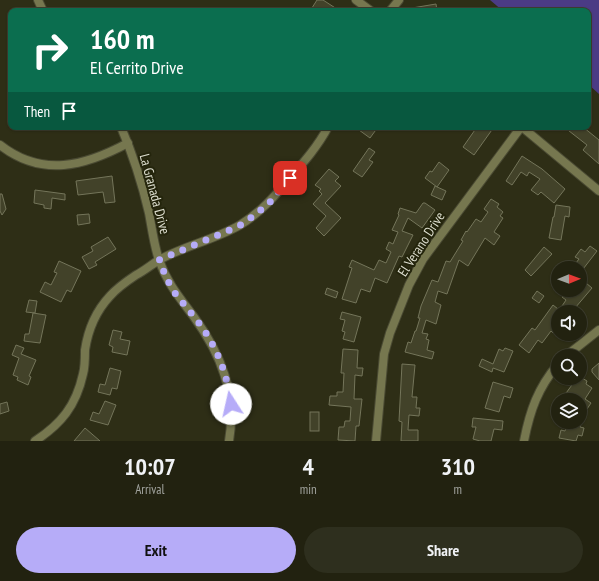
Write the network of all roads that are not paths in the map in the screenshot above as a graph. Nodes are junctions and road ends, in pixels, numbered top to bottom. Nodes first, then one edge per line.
1 (356, 0) edge
2 (399, 0) edge
3 (367, 8) edge
4 (392, 8) edge
5 (122, 130) edge
6 (326, 130) edge
7 (520, 130) edge
8 (526, 130) edge
9 (128, 143) junction
10 (0, 145) edge
11 (599, 191) edge
12 (159, 260) junction
13 (599, 330) edge
14 (575, 349) edge
15 (551, 373) edge
16 (35, 441) edge
17 (229, 441) edge
18 (376, 441) edge
19 (524, 441) edge

1 - 3 street
2 - 4 street
5 - 9 street, La Granada Drive
6 - 12 street
7 - 18 street, El Verano Drive
8 - 11 street
9 - 10 street
9 - 12 street, La Granada Drive
12 - 16 street
12 - 17 street, La Granada Drive
13 - 14 street
15 - 19 street

